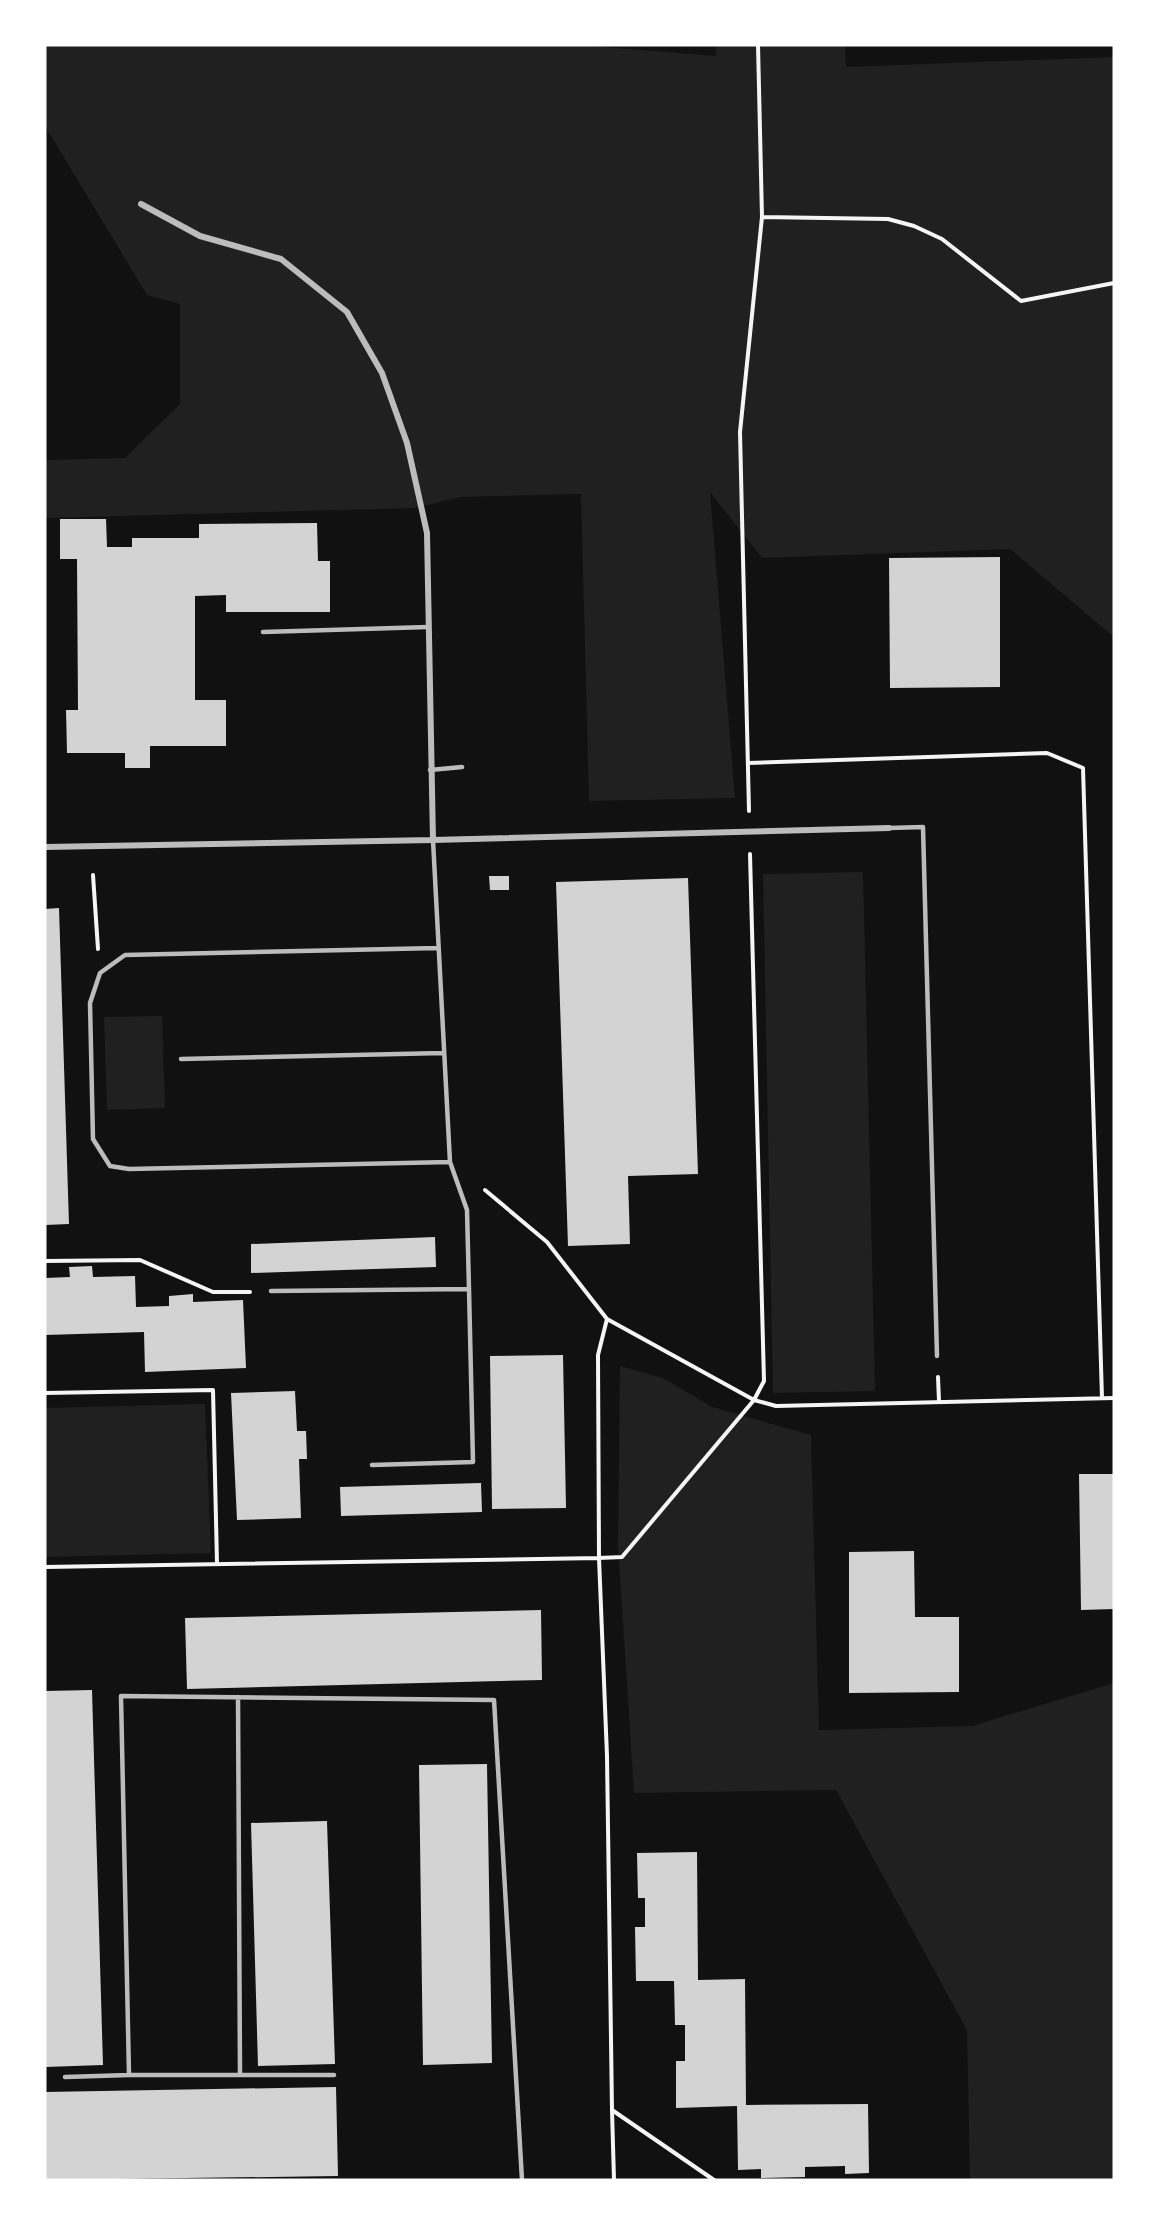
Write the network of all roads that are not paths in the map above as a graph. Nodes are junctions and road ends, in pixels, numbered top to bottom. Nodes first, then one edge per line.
1 (141, 204) dead end
2 (428, 627) junction
3 (263, 632) dead end
4 (462, 767) dead end
5 (430, 770) junction
6 (889, 828) joint
7 (433, 840) junction
8 (45, 847) edge
9 (438, 948) junction
10 (443, 1053) junction
11 (181, 1059) dead end
12 (450, 1162) junction
13 (469, 1288) junction
14 (272, 1291) road end
15 (937, 1356) dead end
16 (372, 1465) dead end
17 (238, 1697) junction
18 (129, 2075) junction
19 (240, 2075) junction
20 (334, 2075) dead end
21 (65, 2077) dead end
22 (522, 2180) edge

1 - 2 street
2 - 3 lane
2 - 5 street
4 - 5 lane
5 - 7 street
6 - 7 street
6 - 15 lane
7 - 8 street
7 - 9 lane
9 - 10 lane
9 - 12 lane
10 - 11 lane
10 - 12 lane
12 - 13 lane
13 - 14 lane
13 - 16 lane
17 - 18 lane
17 - 19 lane
17 - 22 lane
18 - 19 lane
18 - 21 lane
19 - 20 lane

